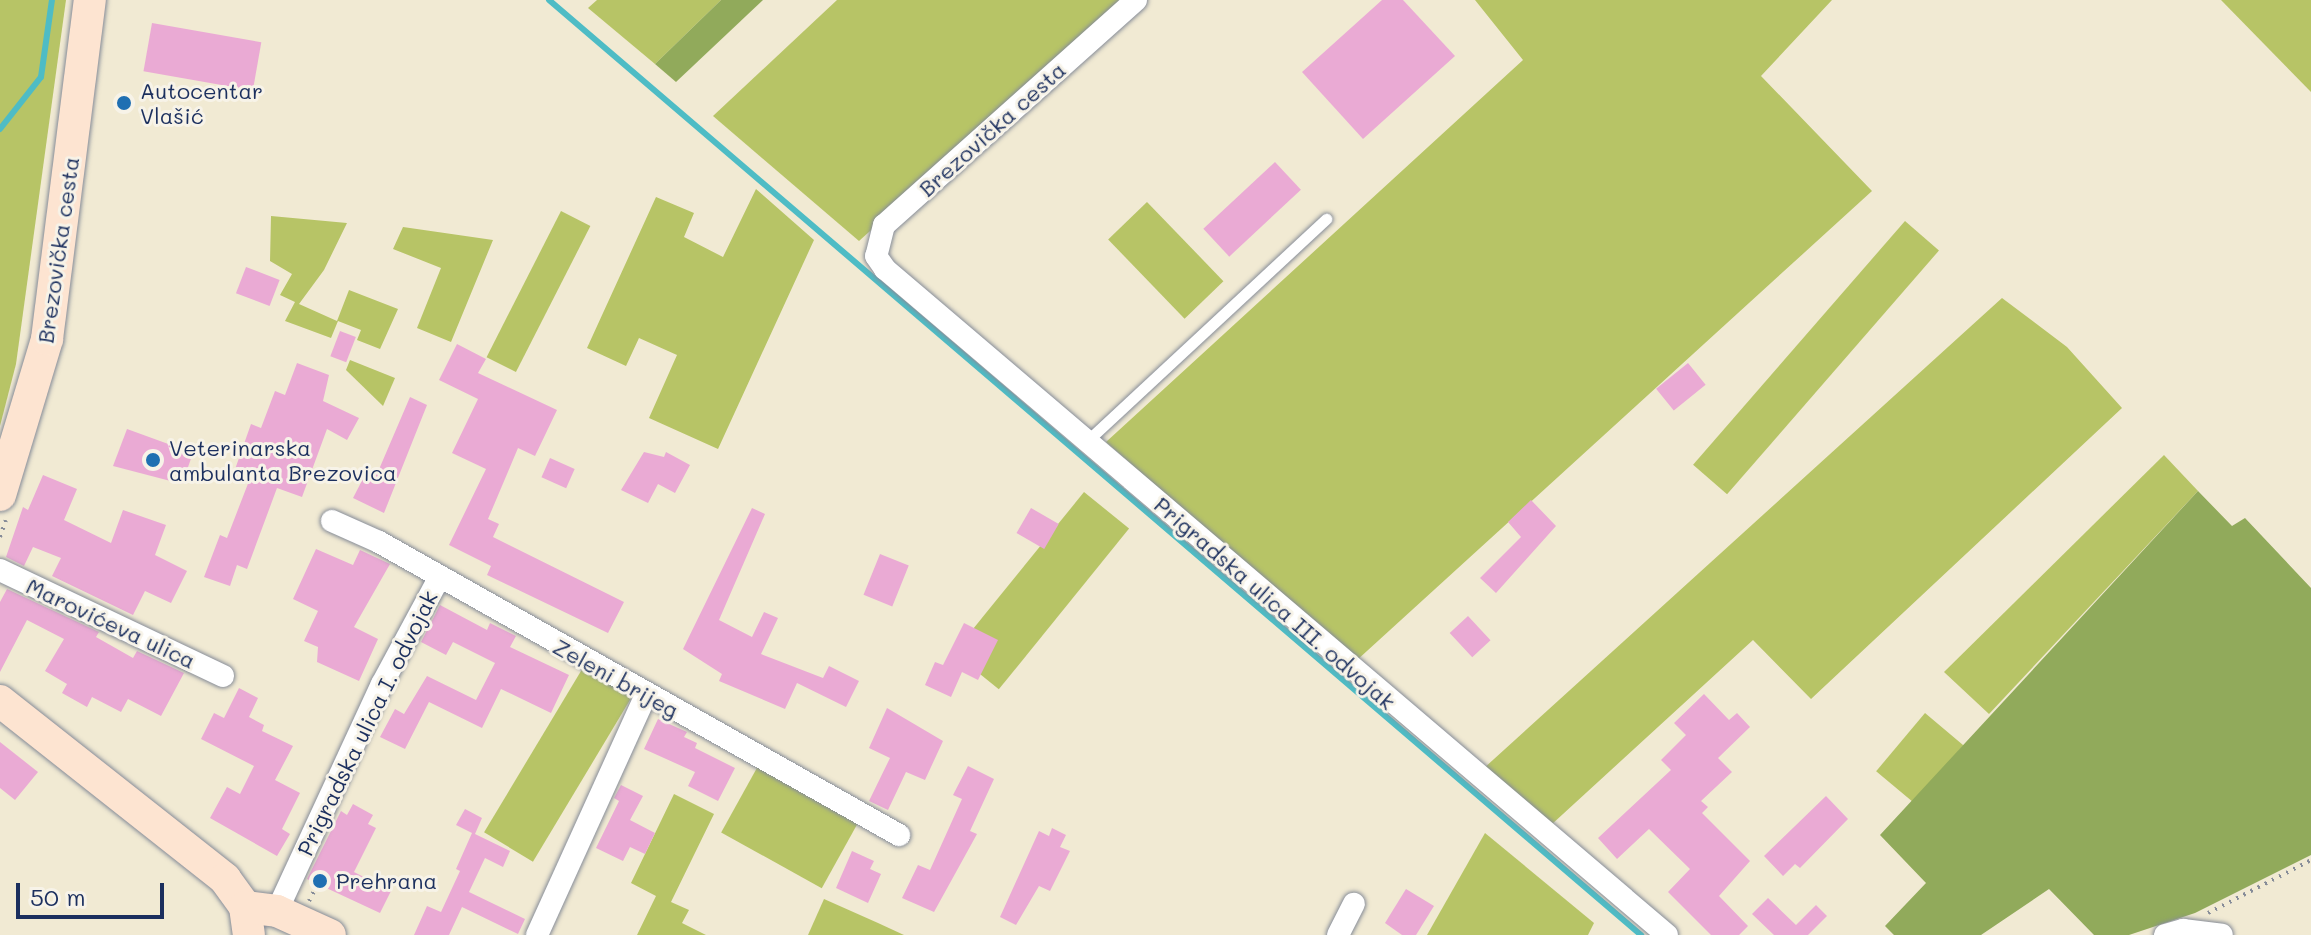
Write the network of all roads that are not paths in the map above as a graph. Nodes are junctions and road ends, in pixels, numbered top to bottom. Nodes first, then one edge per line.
1 (90, 0) edge
2 (1136, 0) edge
3 (1326, 219) dead end
4 (885, 269) joint
5 (1086, 442) junction
6 (0, 495) edge
7 (332, 521) dead end
8 (0, 570) edge
9 (439, 578) junction
10 (223, 676) dead end
11 (646, 695) junction
12 (0, 701) edge
13 (899, 835) dead end
14 (1354, 904) dead end
15 (292, 909) junction
16 (247, 921) edge
17 (2174, 932) edge
18 (330, 935) edge
19 (537, 935) edge
20 (1338, 935) edge
21 (1667, 935) edge
22 (2222, 935) edge

1 - 6 main road, Brezovička cesta
2 - 4 street, Brezovička cesta
3 - 5 lane
4 - 5 street, Prigradska ulica III. odvojak
5 - 21 street, Prigradska ulica III. odvojak
7 - 9 street, Zeleni brijeg
8 - 10 street, Marovićeva ulica
9 - 11 street, Zeleni brijeg
9 - 15 street, Prigradska ulica I. odvojak
11 - 13 street, Zeleni brijeg
11 - 19 street
12 - 16 main road
14 - 20 street
15 - 16 main road
15 - 18 main road
17 - 22 street

